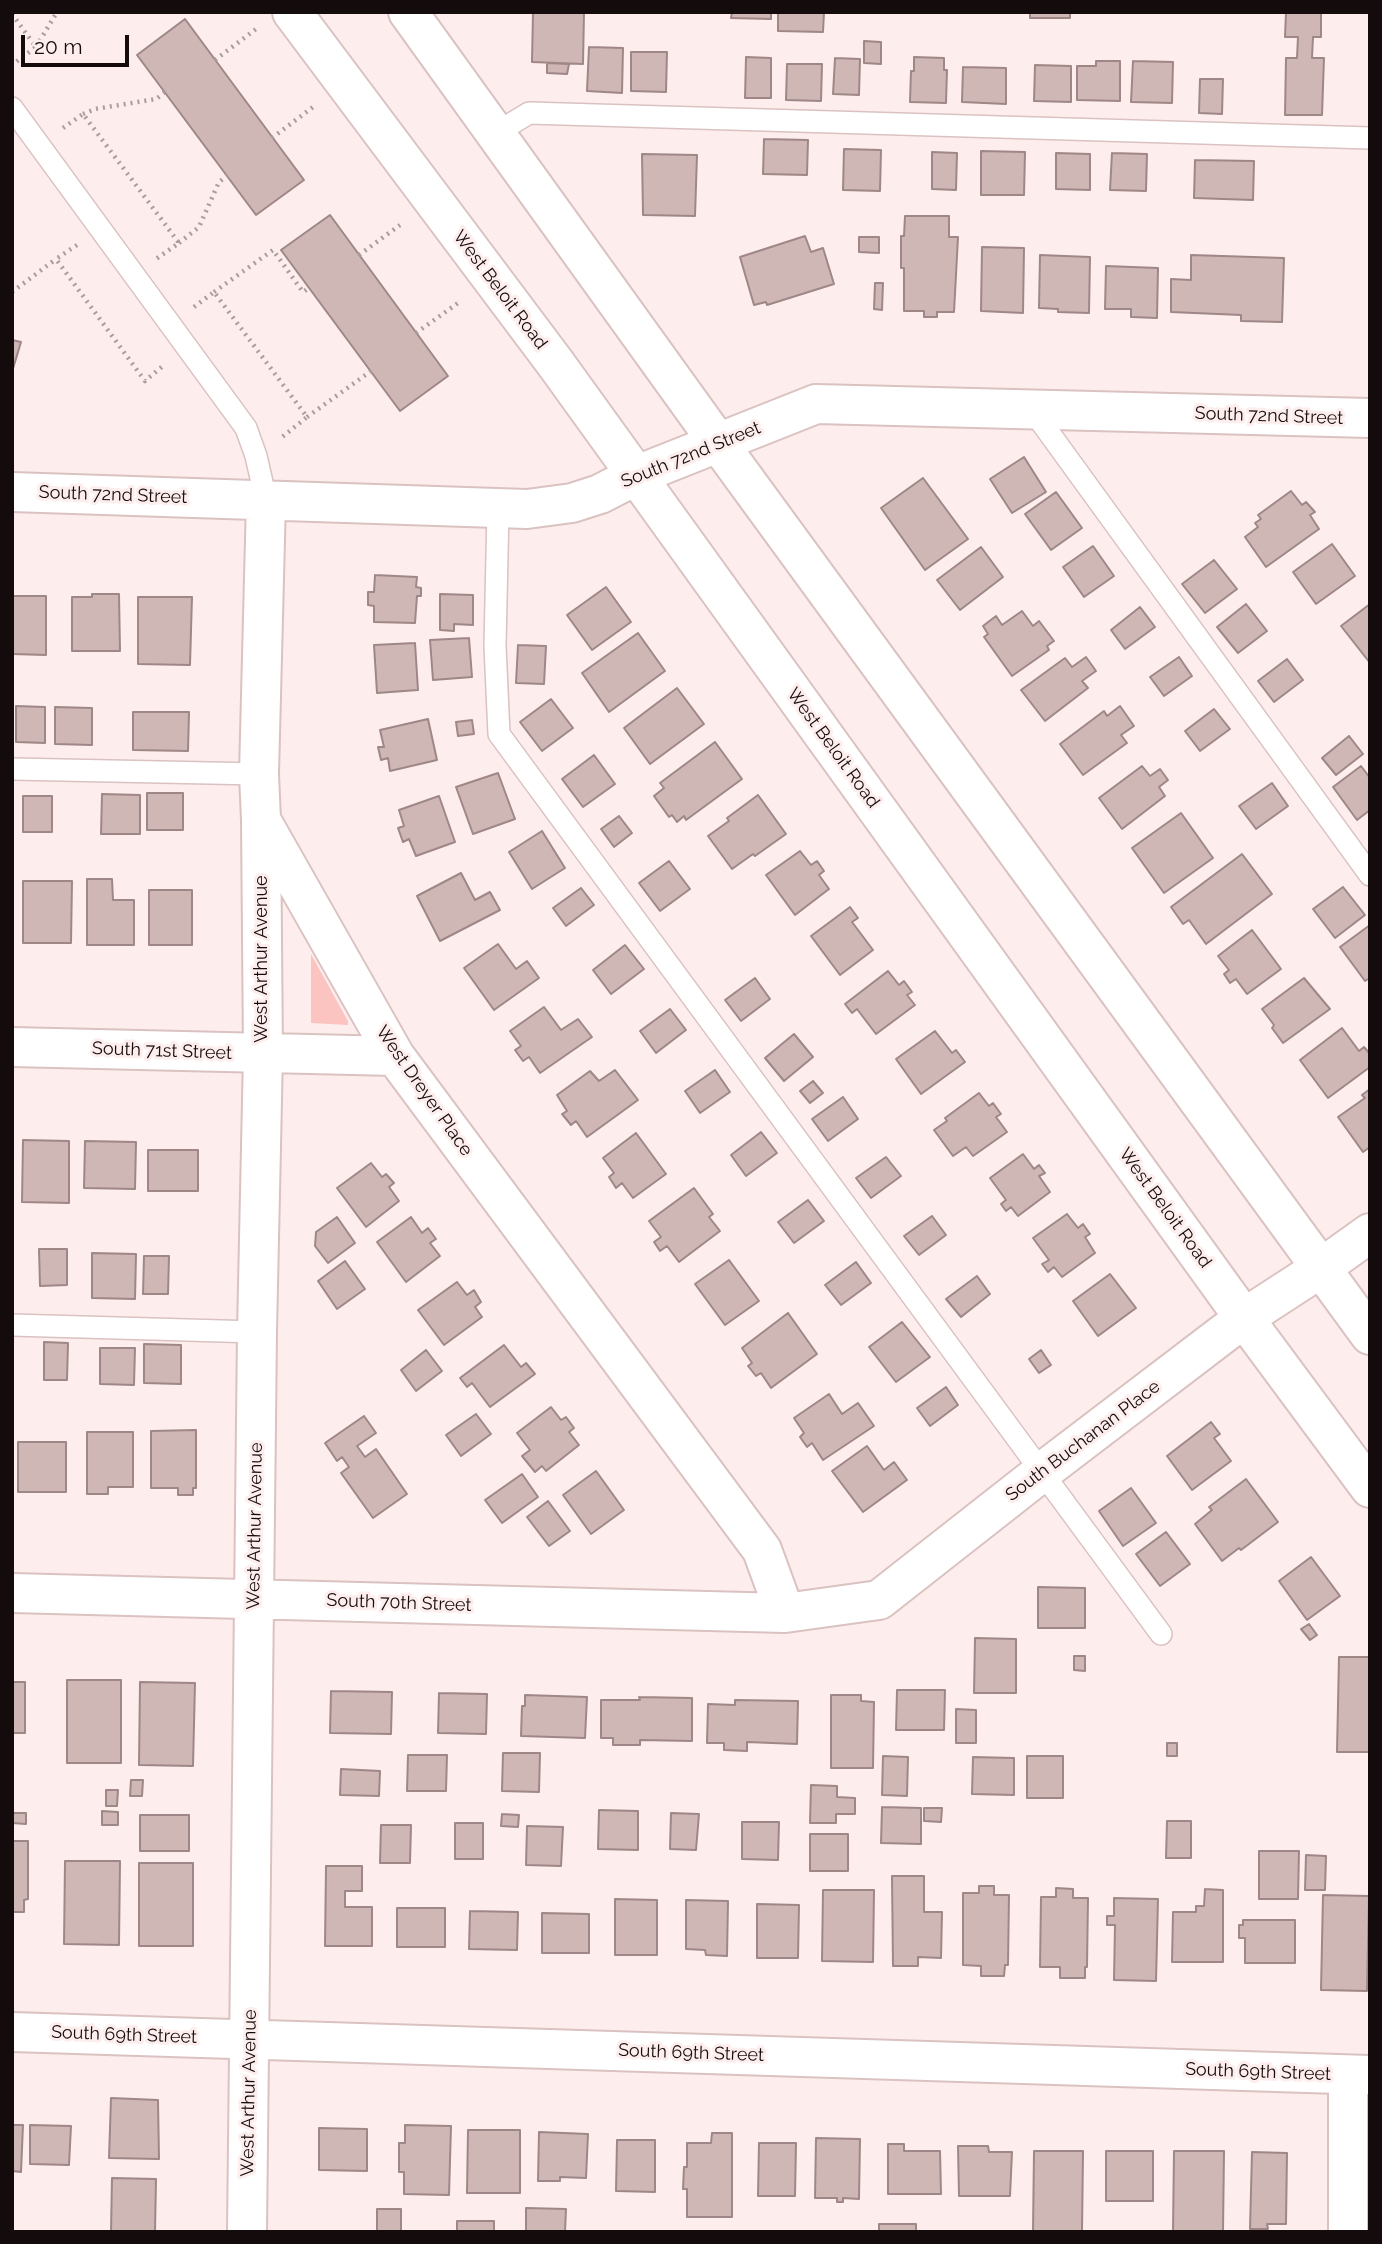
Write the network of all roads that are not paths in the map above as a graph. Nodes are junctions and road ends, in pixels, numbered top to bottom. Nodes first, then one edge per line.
1 (292, 12) edge
2 (408, 12) edge
3 (12, 108) edge
4 (496, 133) junction
5 (1370, 138) edge
6 (1031, 408) junction
7 (1370, 418) edge
8 (719, 444) junction
9 (637, 475) junction
10 (12, 492) edge
11 (267, 500) junction
12 (498, 510) junction
13 (12, 769) edge
14 (259, 774) junction
15 (261, 820) junction
16 (1370, 874) edge
17 (12, 1047) edge
18 (263, 1054) junction
19 (395, 1056) junction
20 (1370, 1233) edge
21 (1321, 1268) junction
22 (1244, 1318) junction
23 (12, 1325) edge
24 (257, 1332) junction
25 (1370, 1335) edge
26 (1042, 1472) junction
27 (1370, 1488) edge
28 (12, 1593) edge
29 (254, 1599) junction
30 (785, 1613) junction
31 (1161, 1634) dead end
32 (12, 2032) edge
33 (249, 2039) junction
34 (1359, 2075) edge
35 (247, 2232) edge
36 (1348, 2232) edge

1 - 9 street, West Beloit Road
2 - 4 street
3 - 11 lane
4 - 5 lane
4 - 8 street
6 - 7 street, South 72nd Street
6 - 8 street, South 72nd Street
6 - 16 lane
8 - 9 street, South 72nd Street
8 - 21 street
9 - 12 street, South 72nd Street
9 - 22 street, West Beloit Road
10 - 11 street, South 72nd Street
11 - 12 street, South 72nd Street
11 - 14 street, West Dreyer Place
12 - 26 lane
13 - 14 lane
14 - 15 street, West Dreyer Place
15 - 18 street, West Arthur Avenue
15 - 19 street, West Dreyer Place
17 - 18 street, South 71st Street
18 - 19 street, South 71st Street
18 - 24 street, West Arthur Avenue
19 - 30 street, West Dreyer Place
20 - 21 street, South Buchanan Place
21 - 22 street, South Buchanan Place
21 - 25 street
22 - 26 street, South Buchanan Place
22 - 27 street, West Beloit Road
23 - 24 lane
24 - 29 street, West Arthur Avenue
26 - 30 street, South Buchanan Place
26 - 31 lane
28 - 29 street, South 70th Street
29 - 30 street, South 70th Street
29 - 33 street, West Arthur Avenue
32 - 33 street, South 69th Street
33 - 34 street, South 69th Street
33 - 35 street, West Arthur Avenue
34 - 36 street

